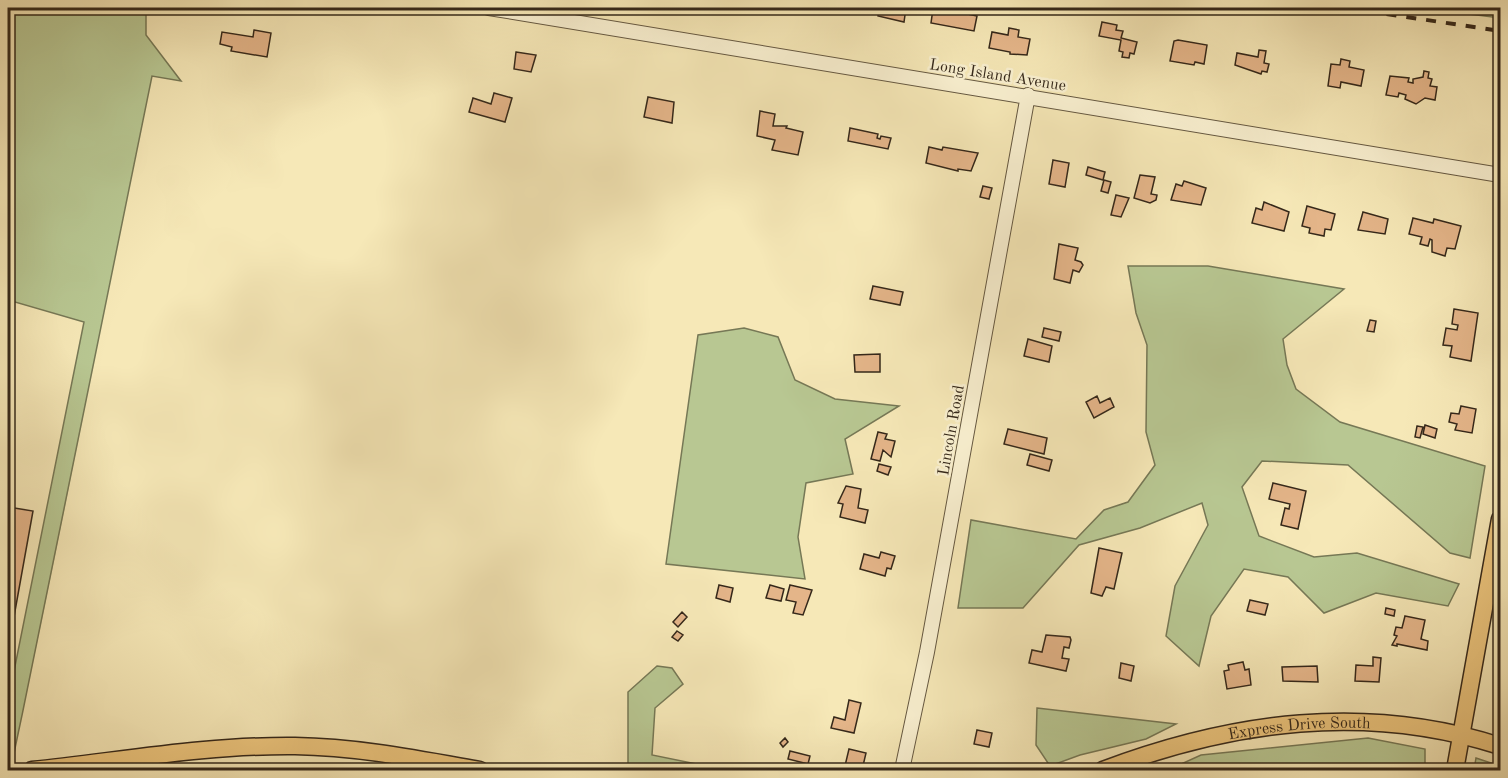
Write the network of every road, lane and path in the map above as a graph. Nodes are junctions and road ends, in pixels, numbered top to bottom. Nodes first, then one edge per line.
1 (489, 8) edge
2 (1028, 95) junction
3 (1500, 175) edge
4 (1500, 519) edge
5 (1461, 735) junction
6 (1500, 747) edge
7 (32, 771) edge
8 (480, 771) edge
9 (902, 771) edge
10 (1103, 771) edge
11 (1455, 771) edge

1 - 2 street, Long Island Avenue
2 - 3 street, Long Island Avenue
2 - 9 street, Lincoln Road
4 - 5 main road
5 - 6 main road, Express Drive South
5 - 10 main road, Express Drive South
5 - 11 main road
7 - 8 main road

